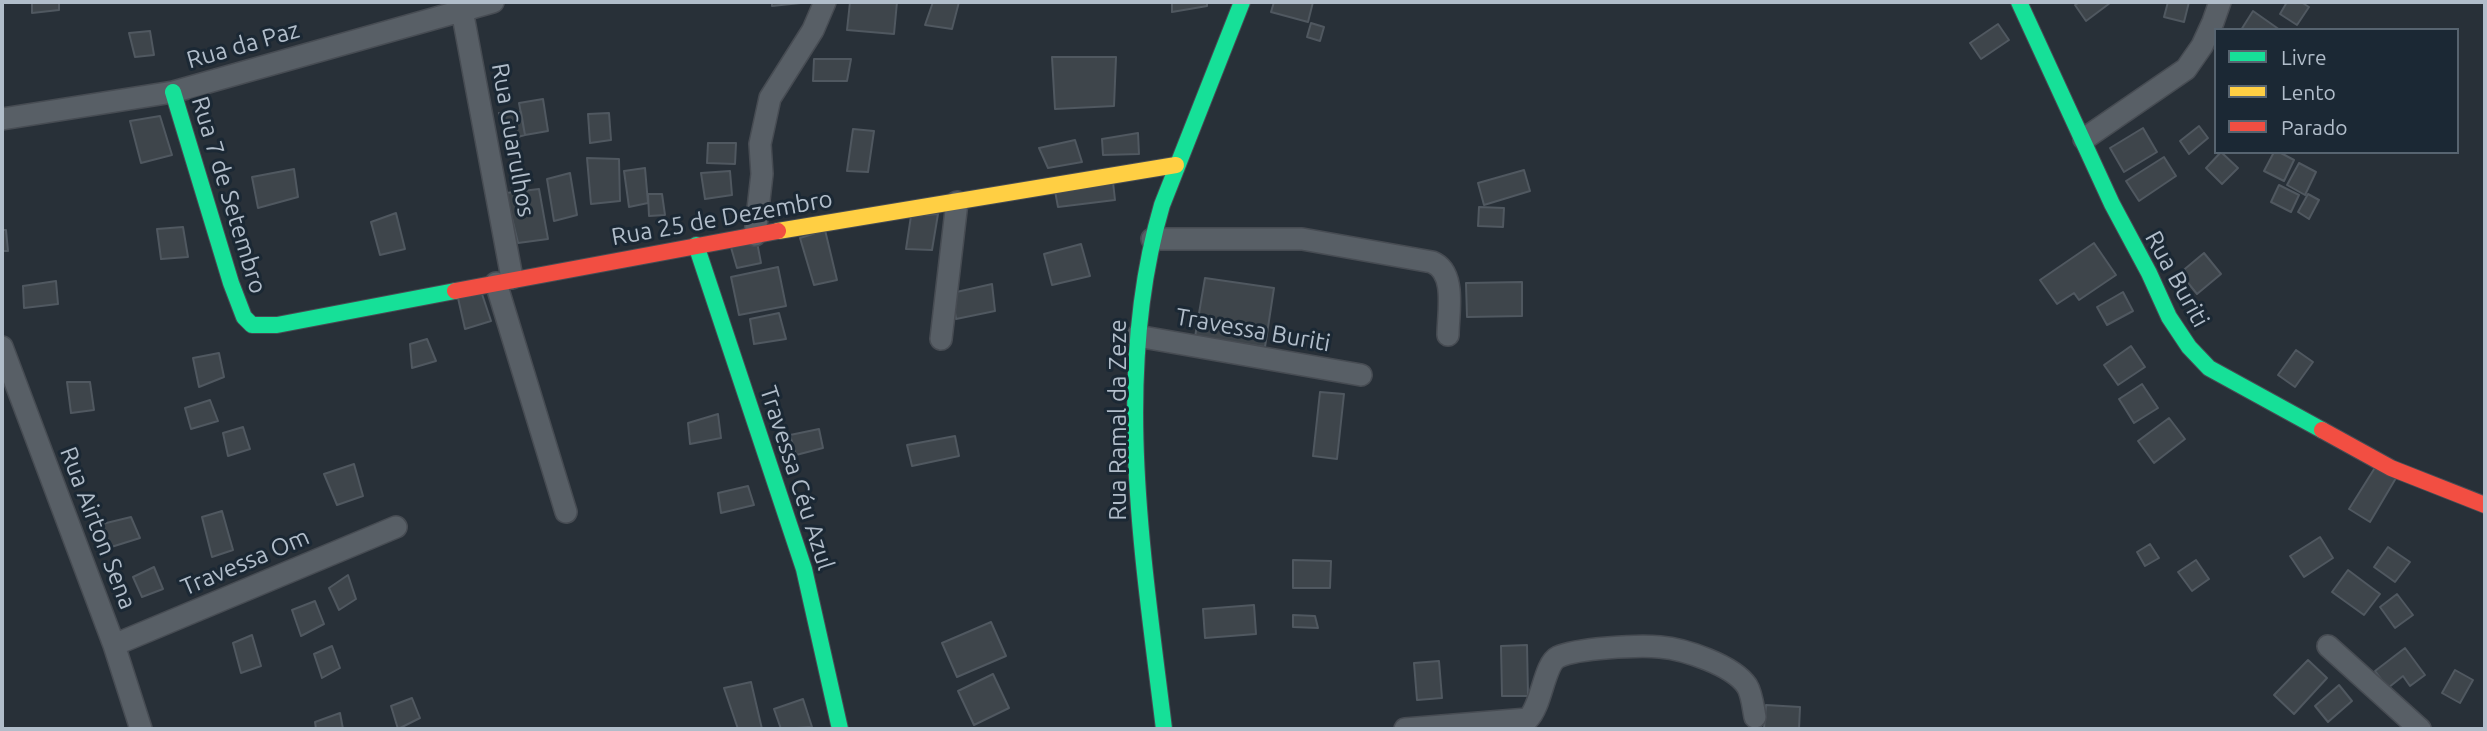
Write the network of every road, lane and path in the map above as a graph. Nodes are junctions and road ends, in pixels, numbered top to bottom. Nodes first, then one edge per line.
1 (493, 2) edge
2 (825, 2) edge
3 (1242, 2) edge
4 (2018, 2) edge
5 (2220, 2) edge
6 (449, 9) edge
7 (173, 92) junction
8 (2, 118) edge
9 (2084, 139) junction
10 (1176, 164) junction
11 (957, 202) junction
12 (755, 235) junction
13 (1152, 239) junction
14 (696, 245) junction
15 (504, 281) junction
16 (277, 325) joint
17 (1448, 335) dead end
18 (1137, 336) junction
19 (941, 340) dead end
20 (2, 347) edge
21 (1361, 375) dead end
22 (2485, 505) edge
23 (566, 512) dead end
24 (396, 527) dead end
25 (114, 645) junction
26 (2328, 646) dead end
27 (1755, 717) dead end
28 (141, 729) edge
29 (839, 729) edge
30 (1164, 729) edge
31 (1405, 729) edge
32 (2420, 729) edge

1 - 6 street, Rua da Paz
2 - 12 street
3 - 10 street, Rua Ramal da Zeze
4 - 9 street, Rua Buriti
5 - 9 street
6 - 7 street, Rua da Paz
6 - 15 street, Rua Guarulhos
7 - 8 street, Rua da Paz
7 - 16 street, Rua 7 de Setembro
9 - 22 street, Rua Buriti
10 - 11 street, Rua 25 de Dezembro
10 - 13 street, Rua Ramal da Zeze
11 - 12 street, Rua 25 de Dezembro
11 - 19 street
12 - 14 street, Rua 25 de Dezembro
13 - 17 street
13 - 18 street, Rua Ramal da Zeze
14 - 15 street, Rua 25 de Dezembro
14 - 29 street, Travessa Céu Azul
15 - 16 street, Rua 25 de Dezembro
15 - 23 street, Rua Guarulhos
18 - 21 street, Travessa Buriti
18 - 30 street, Rua Ramal da Zeze
20 - 25 street, Rua Airton Sena
24 - 25 street, Travessa Om
25 - 28 street, Rua Airton Sena
26 - 32 street
27 - 31 street

